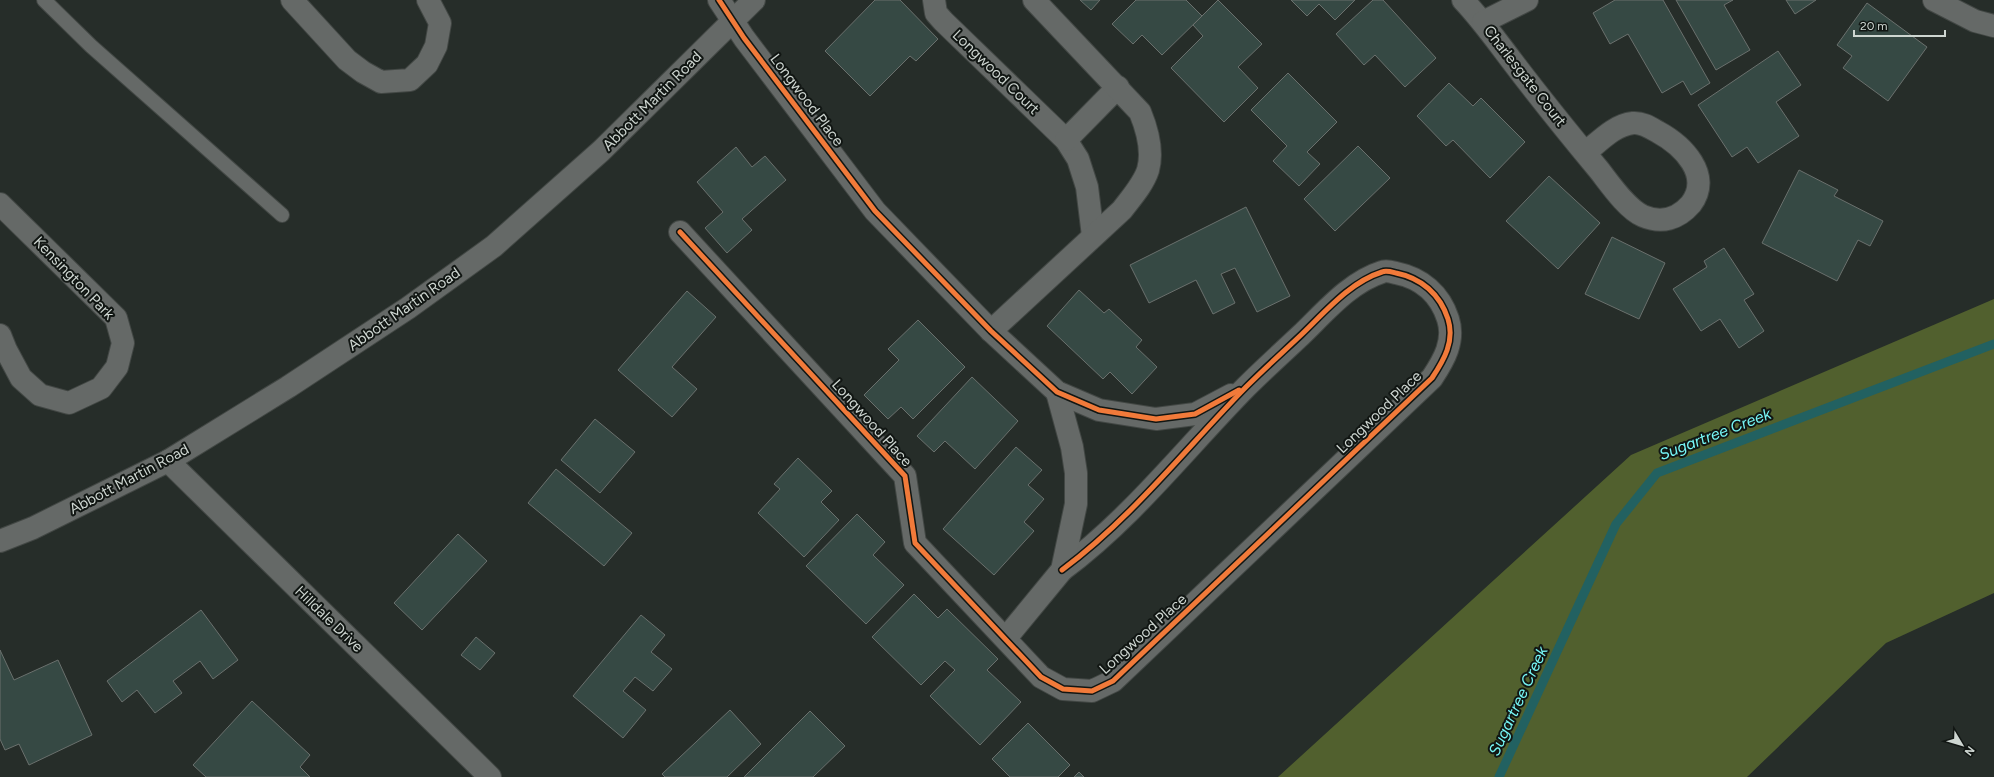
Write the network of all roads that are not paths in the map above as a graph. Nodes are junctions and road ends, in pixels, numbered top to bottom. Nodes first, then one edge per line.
1 (44, 0) edge
2 (292, 0) edge
3 (428, 0) edge
4 (719, 0) edge
5 (754, 0) edge
6 (934, 0) edge
7 (1034, 0) edge
8 (1463, 0) edge
9 (1527, 0) edge
10 (1934, 0) edge
11 (732, 22) junction
12 (1484, 22) junction
13 (1994, 26) edge
14 (1118, 87) junction
15 (1066, 140) junction
16 (1585, 153) junction
17 (0, 204) edge
18 (282, 215) dead end
19 (680, 232) dead end
20 (1094, 236) junction
21 (991, 331) junction
22 (0, 335) edge
23 (1247, 386) junction
24 (1057, 392) junction
25 (168, 461) junction
26 (0, 541) edge
27 (1062, 570) junction
28 (1006, 638) junction
29 (490, 777) edge

1 - 18 lane
2 - 3 street
4 - 11 street, Longwood Place
5 - 11 street, Abbott Martin Road
6 - 15 street, Longwood Court
7 - 14 street
8 - 12 street, Charlesgate Court
9 - 12 street
10 - 13 street
11 - 21 street, Longwood Place
11 - 25 street, Abbott Martin Road
12 - 16 street, Charlesgate Court
14 - 15 street
14 - 20 street
15 - 20 street, Longwood Court
16 - 16 street, Charlesgate Court
17 - 22 street, Kensington Park
19 - 28 street, Longwood Place
20 - 21 street
21 - 24 street, Longwood Place
23 - 24 street, Longwood Place
23 - 27 street, Longwood Place
23 - 28 street, Longwood Place
24 - 27 street
25 - 26 street, Abbott Martin Road
25 - 29 street, Hilldale Drive
27 - 28 street

